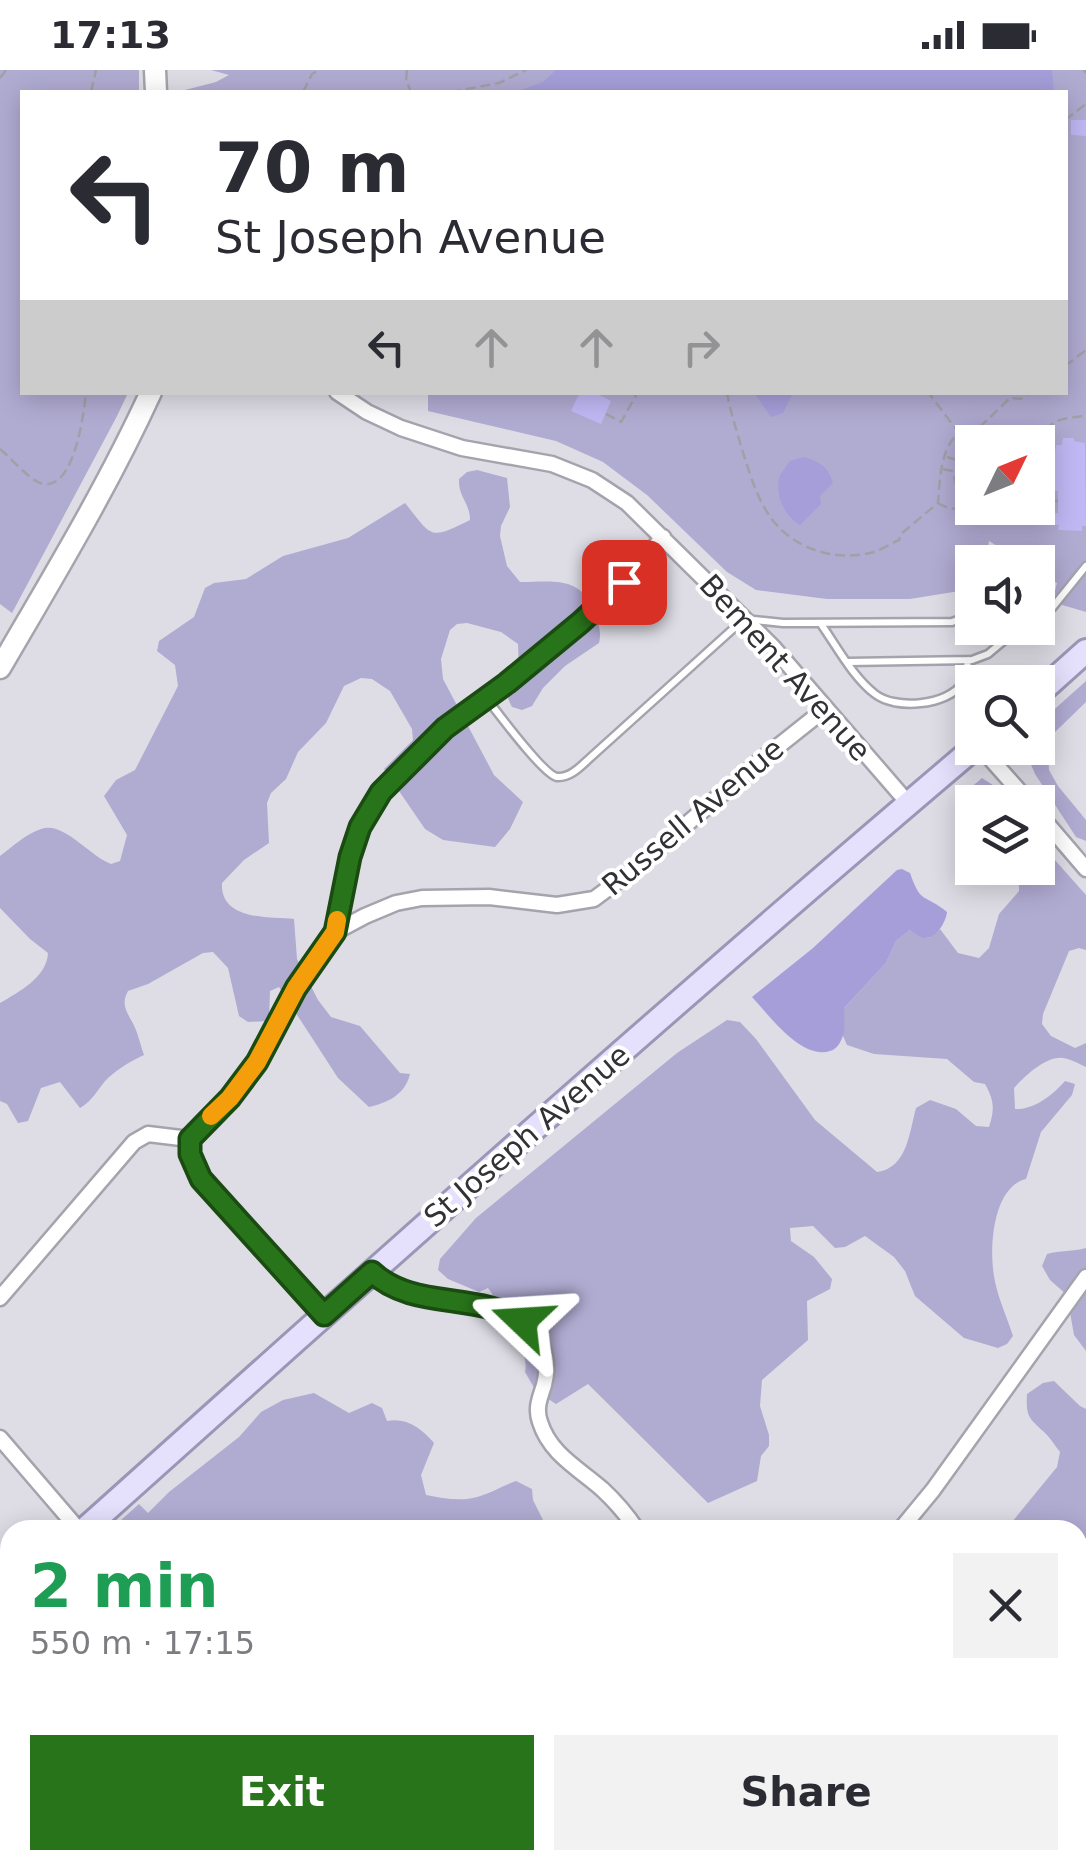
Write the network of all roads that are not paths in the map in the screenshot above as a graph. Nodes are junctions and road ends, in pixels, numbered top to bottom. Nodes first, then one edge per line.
1 (151, 395) edge
2 (342, 395) edge
3 (663, 537) junction
4 (1086, 566) edge
5 (1055, 604) edge
6 (744, 619) junction
7 (955, 621) edge
8 (820, 623) junction
9 (999, 645) edge
10 (1086, 651) edge
11 (968, 660) junction
12 (848, 662) junction
13 (0, 668) edge
14 (1055, 679) edge
15 (486, 698) junction
16 (826, 709) junction
17 (956, 765) edge
18 (994, 765) edge
19 (1012, 785) edge
20 (908, 803) junction
21 (1055, 833) edge
22 (1086, 869) edge
23 (335, 932) junction
24 (190, 1139) junction
25 (372, 1272) junction
26 (1086, 1277) edge
27 (0, 1298) edge
28 (324, 1315) junction
29 (0, 1438) edge
30 (72, 1520) edge
31 (92, 1520) edge
32 (630, 1520) edge
33 (908, 1520) edge

1 - 13 street
2 - 3 street, Bement Avenue
3 - 6 street, Bement Avenue
3 - 15 street
4 - 5 lane
6 - 8 lane
6 - 15 lane
6 - 16 street, Bement Avenue
7 - 8 lane
8 - 12 lane
9 - 11 lane
10 - 14 main road
11 - 12 lane
11 - 12 lane
15 - 23 street
16 - 20 street, Bement Avenue
16 - 23 street, Russell Avenue
17 - 20 main road, St Joseph Avenue
18 - 19 street
20 - 25 main road, St Joseph Avenue
21 - 22 street
23 - 24 street, Russell Avenue
24 - 27 street
24 - 28 street
25 - 28 main road, St Joseph Avenue
25 - 32 street
26 - 33 street
28 - 31 main road, St Joseph Avenue
29 - 30 street

